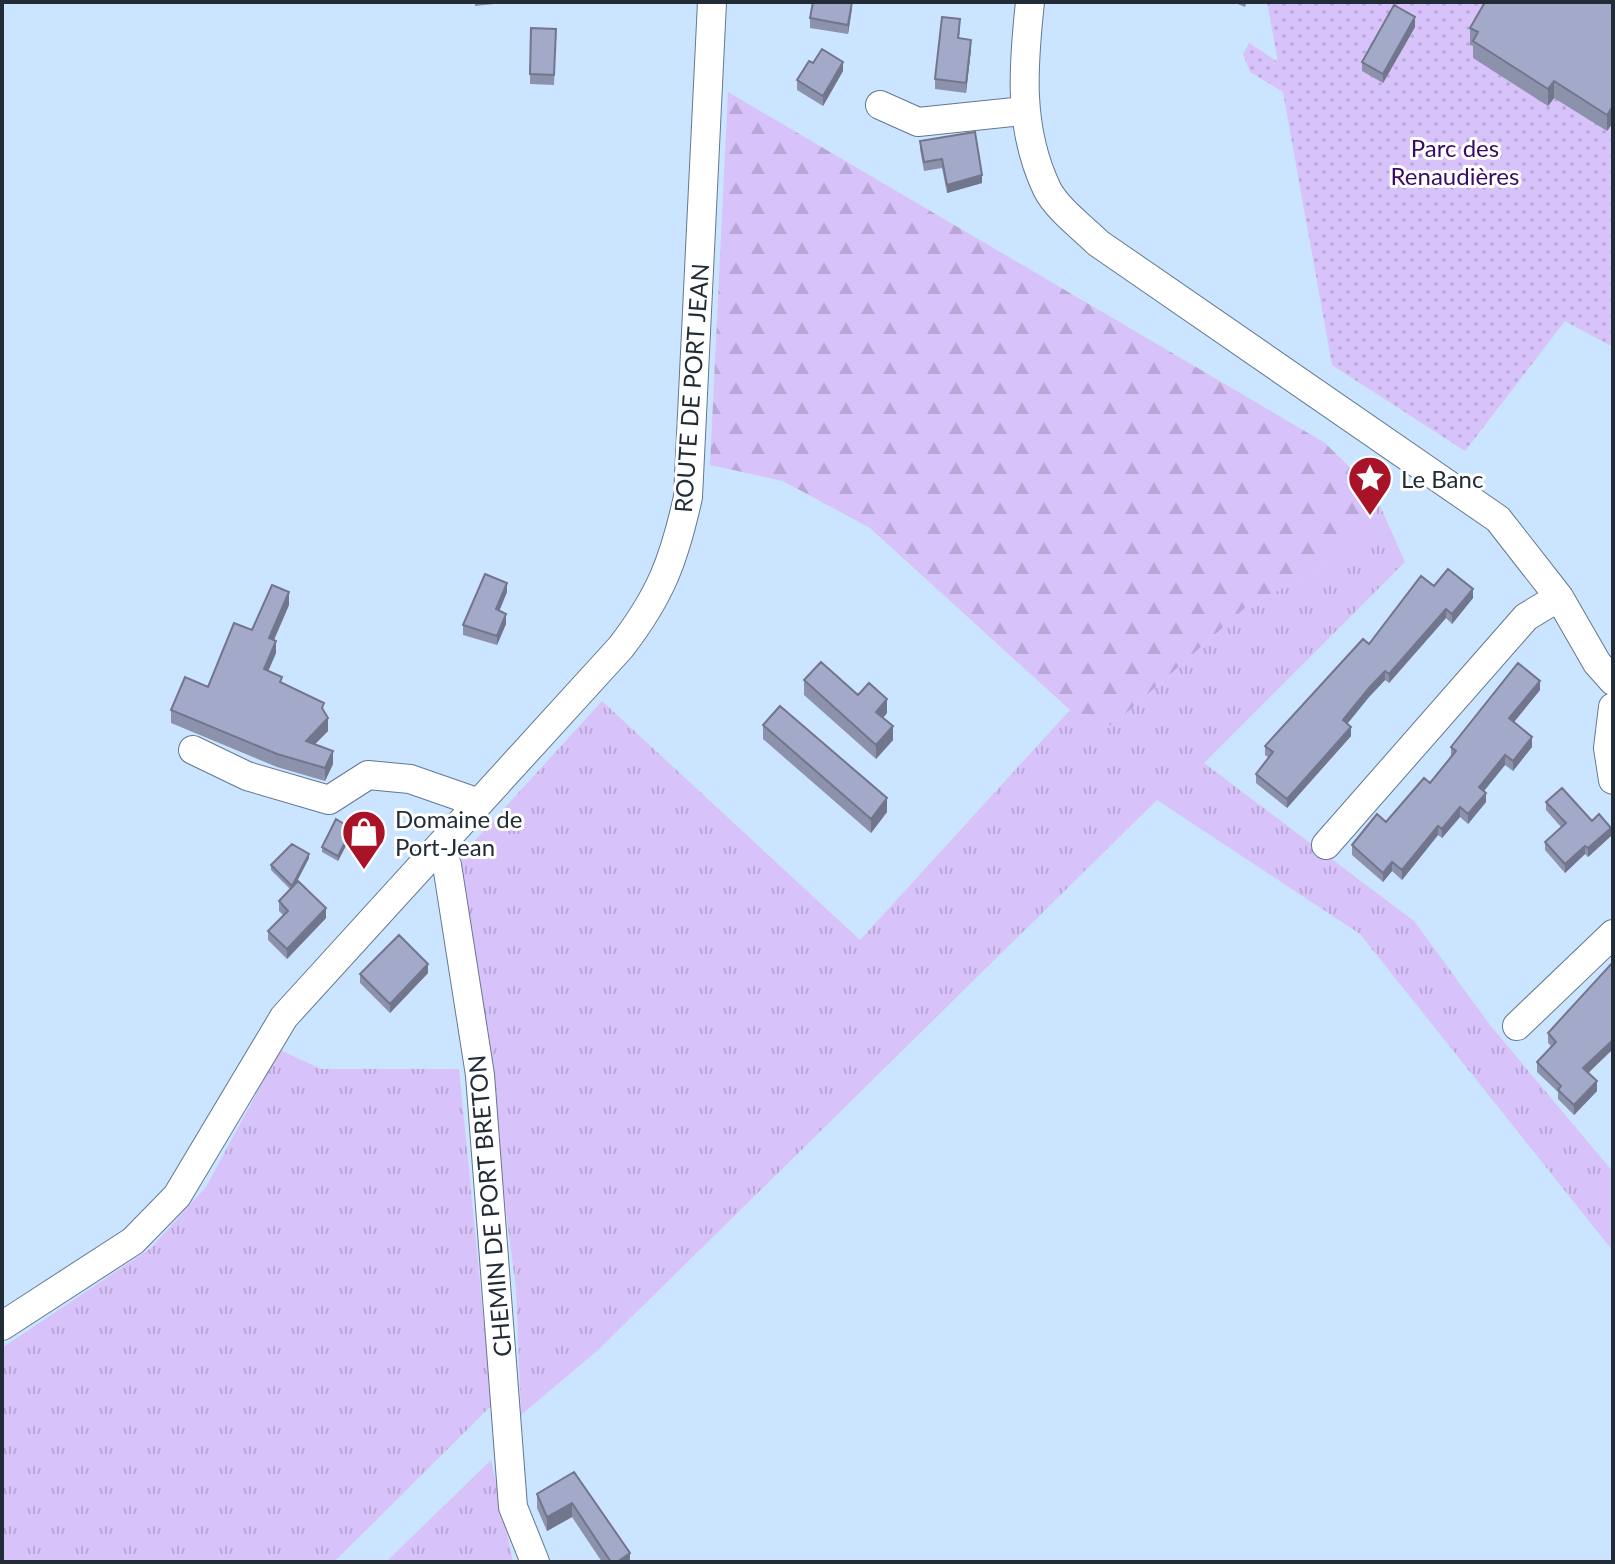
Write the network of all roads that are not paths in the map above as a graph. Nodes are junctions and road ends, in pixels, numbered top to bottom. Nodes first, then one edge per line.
1 (712, 2) edge
2 (1030, 2) edge
3 (880, 105) dead end
4 (1023, 111) junction
5 (1559, 597) junction
6 (1613, 681) edge
7 (1613, 707) edge
8 (193, 750) dead end
9 (1613, 780) edge
10 (479, 803) junction
11 (1326, 845) dead end
12 (436, 850) junction
13 (1613, 934) edge
14 (1517, 1026) dead end
15 (2, 1326) edge
16 (535, 1562) edge

1 - 10 street, ROUTE DE PORT JEAN
2 - 4 street
3 - 4 street
4 - 5 street
5 - 6 street
5 - 11 street
7 - 9 street
8 - 10 street
10 - 12 street, ROUTE DE PORT JEAN
12 - 15 street, ROUTE DE PORT JEAN
12 - 16 street, CHEMIN DE PORT BRETON
13 - 14 street

